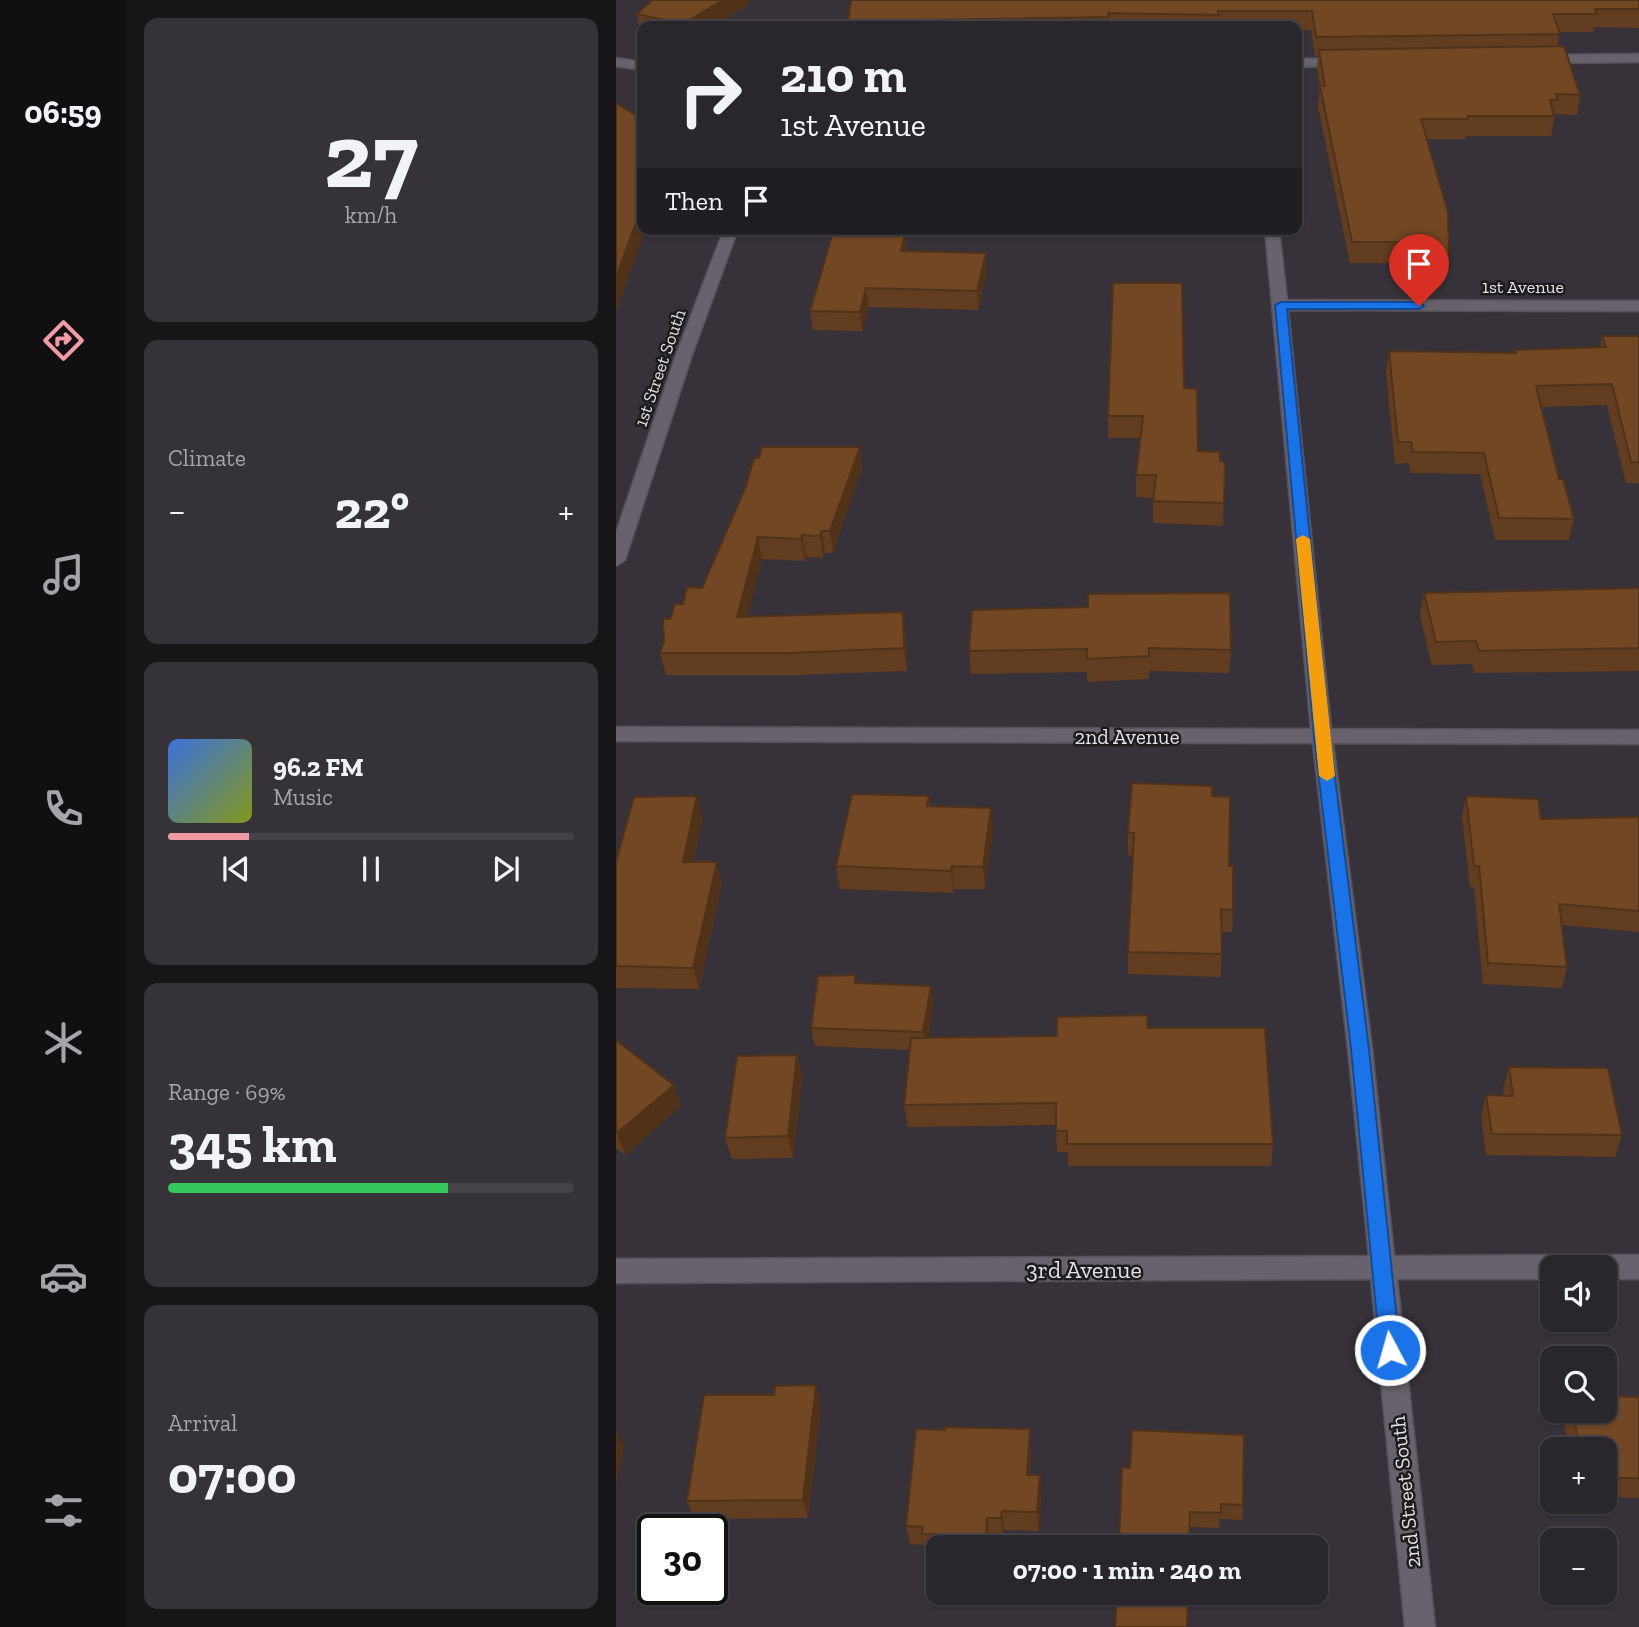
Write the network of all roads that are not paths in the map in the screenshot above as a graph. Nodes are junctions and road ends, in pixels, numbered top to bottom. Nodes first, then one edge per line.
1 (1639, 58) edge
2 (1530, 59) edge
3 (616, 62) edge
4 (1352, 62) edge
5 (1302, 63) edge
6 (637, 65) edge
7 (729, 235) edge
8 (1273, 235) edge
9 (1281, 305) junction
10 (1639, 306) edge
11 (616, 560) edge
12 (616, 734) edge
13 (1322, 737) junction
14 (1639, 737) edge
15 (1381, 1267) junction
16 (1540, 1267) edge
17 (1617, 1267) edge
18 (1639, 1267) edge
19 (616, 1271) edge
20 (1420, 1627) edge

1 - 2 street
3 - 6 street
4 - 5 street
7 - 11 street, 1st Street South
8 - 9 street, 2nd Street South
9 - 10 street, 1st Avenue
9 - 13 street, 2nd Street South
12 - 13 street, 2nd Avenue
13 - 14 street, 2nd Avenue
13 - 15 street, 2nd Street South
15 - 16 street, 3rd Avenue
15 - 19 street, 3rd Avenue
15 - 20 street, 2nd Street South
17 - 18 street

